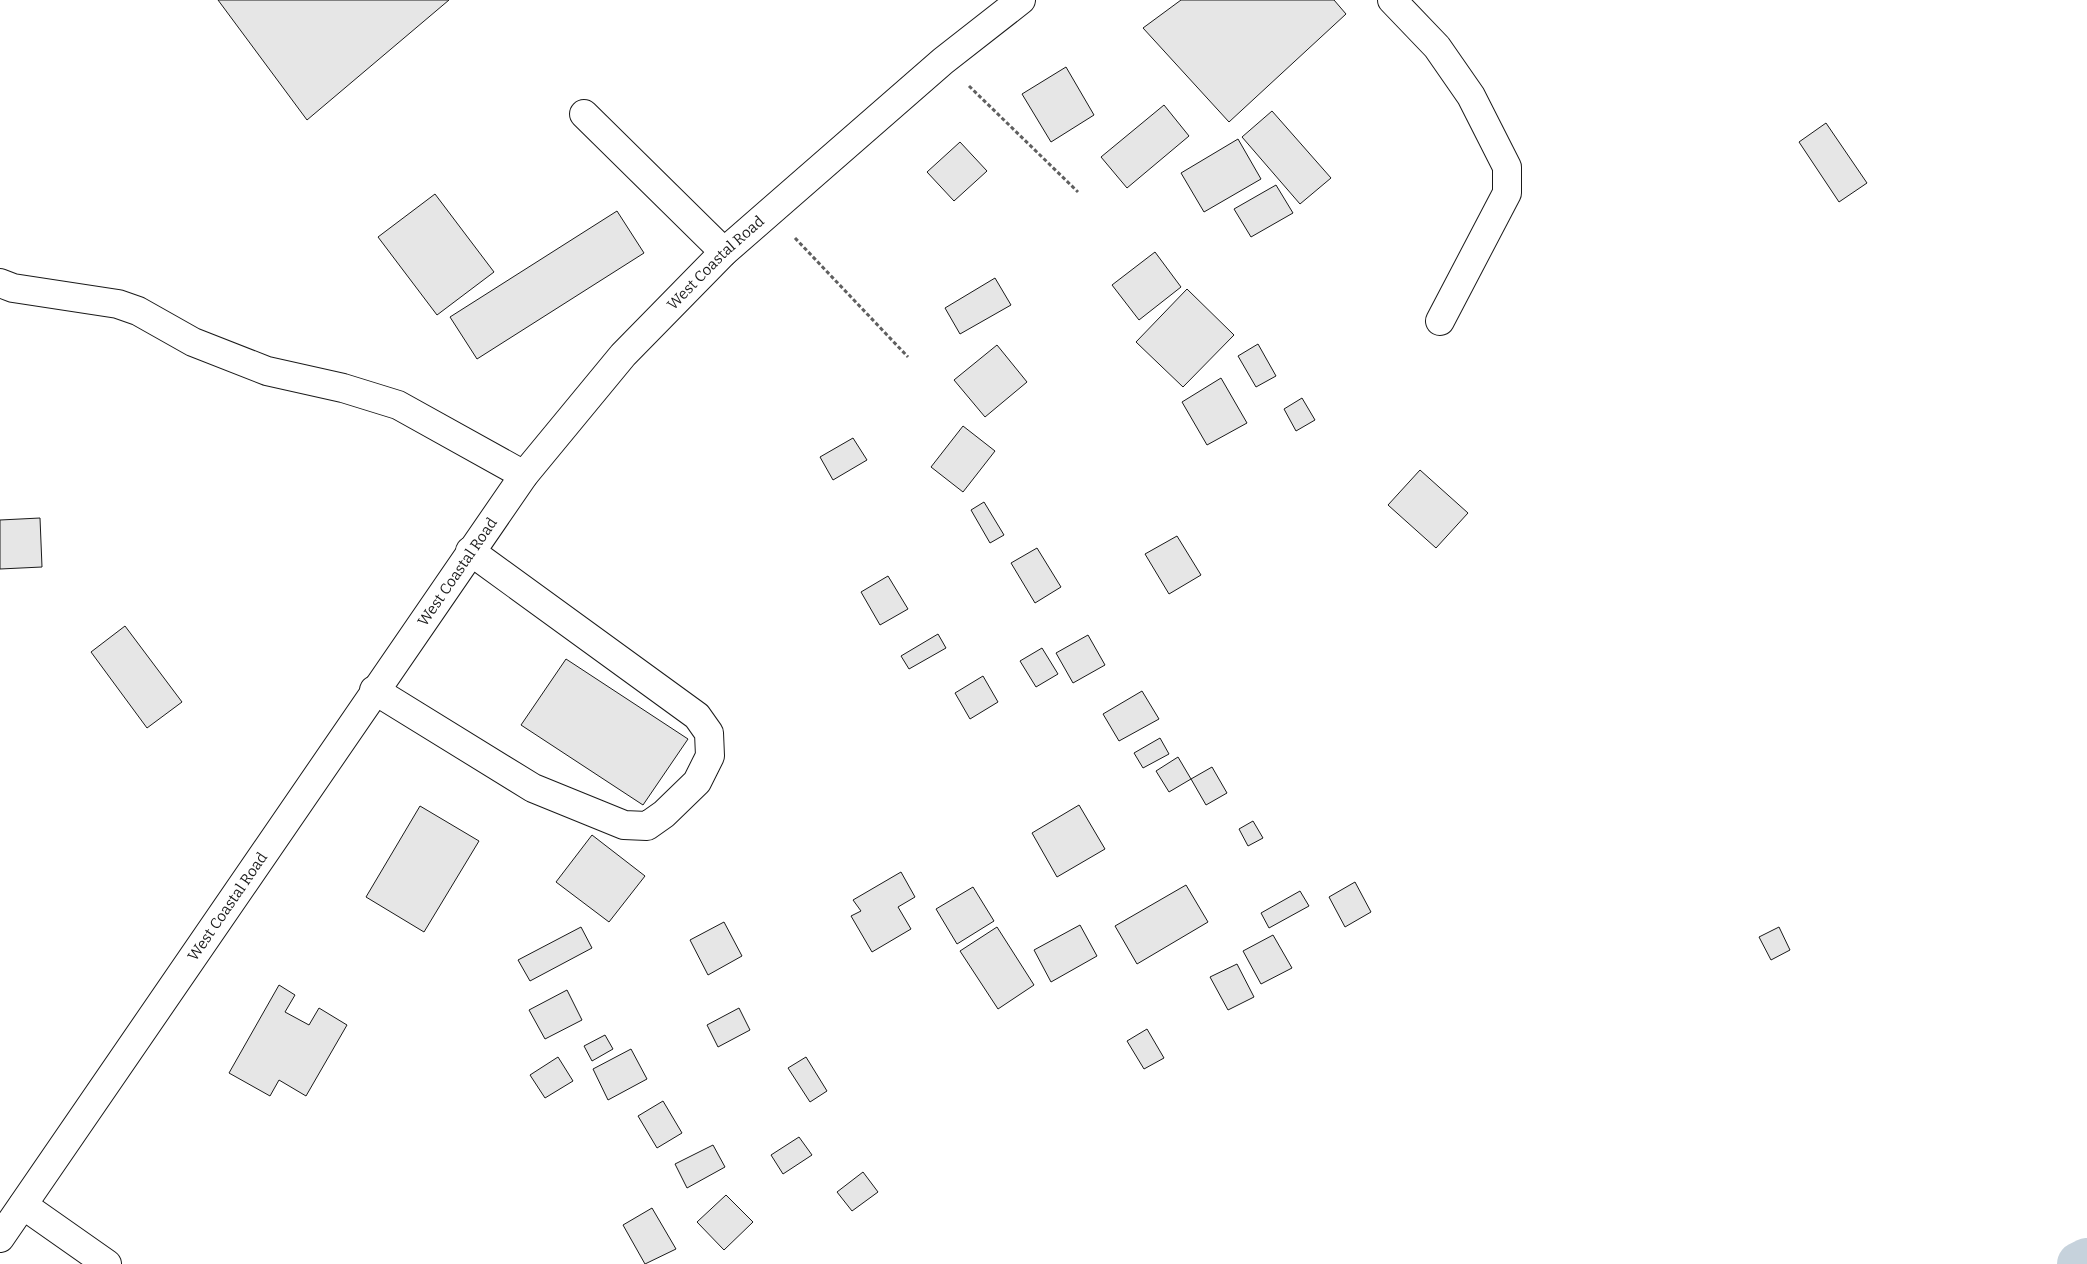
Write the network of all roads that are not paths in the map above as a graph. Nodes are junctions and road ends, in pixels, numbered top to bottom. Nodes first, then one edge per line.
1 (1392, 0) edge
2 (1013, 2) edge
3 (584, 114) dead end
4 (724, 252) junction
5 (0, 283) edge
6 (1440, 321) dead end
7 (524, 475) junction
8 (470, 551) junction
9 (374, 690) junction
10 (23, 1205) junction
11 (0, 1238) edge
12 (107, 1264) edge

1 - 6 main road
2 - 4 main road, West Coastal Road
3 - 4 main road
4 - 7 main road, West Coastal Road
5 - 7 main road
7 - 8 main road, West Coastal Road
8 - 9 main road, West Coastal Road
8 - 9 main road
9 - 10 main road, West Coastal Road
10 - 11 main road, West Coastal Road
10 - 12 main road

